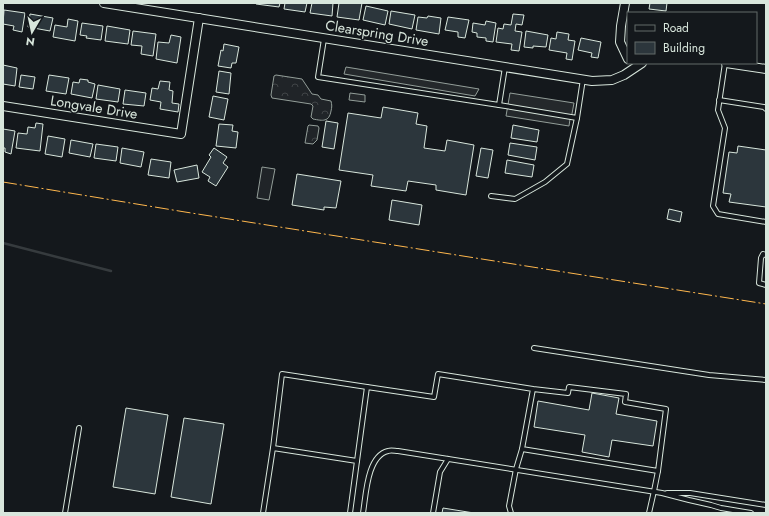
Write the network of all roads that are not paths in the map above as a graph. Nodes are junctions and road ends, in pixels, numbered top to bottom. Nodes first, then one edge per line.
1 (104, 3) edge
2 (625, 3) edge
3 (199, 18) junction
4 (324, 38) junction
5 (627, 57) edge
6 (725, 64) edge
7 (731, 64) edge
8 (632, 66) edge
9 (505, 67) junction
10 (766, 70) edge
11 (583, 79) junction
12 (720, 100) junction
13 (499, 105) junction
14 (3, 106) edge
15 (766, 109) edge
16 (577, 118) junction
17 (491, 196) dead end
18 (766, 222) edge
19 (766, 255) edge
20 (766, 285) edge
21 (534, 348) dead end
22 (766, 380) edge
23 (367, 387) junction
24 (533, 389) junction
25 (79, 428) dead end
26 (273, 448) junction
27 (522, 450) junction
28 (448, 459) junction
29 (357, 461) junction
30 (516, 470) junction
31 (658, 471) junction
32 (654, 491) junction
33 (662, 493) junction
34 (766, 505) edge
35 (65, 513) edge
36 (264, 513) edge
37 (350, 513) edge
38 (363, 513) edge
39 (433, 513) edge
40 (511, 513) edge
41 (649, 513) edge
42 (751, 513) edge

1 - 3 street, Clearspring Drive
2 - 5 street
3 - 4 street, Clearspring Drive
3 - 14 street, Longvale Drive
4 - 9 street, Clearspring Drive
4 - 13 lane
6 - 12 lane
7 - 10 street
8 - 11 street, Clearspring Drive
9 - 11 street, Clearspring Drive
9 - 13 lane
11 - 16 lane
12 - 15 lane
12 - 18 lane
13 - 16 lane
16 - 17 lane
19 - 20 lane
21 - 22 lane
23 - 24 lane
23 - 26 lane
23 - 29 lane
24 - 27 lane
24 - 31 lane
25 - 35 lane
26 - 29 lane
26 - 36 lane
27 - 30 lane
27 - 31 lane
28 - 30 lane
28 - 38 lane
28 - 39 lane
29 - 37 lane
30 - 32 lane
30 - 40 lane
31 - 32 lane
32 - 33 lane
32 - 41 lane
33 - 34 lane
33 - 42 lane

